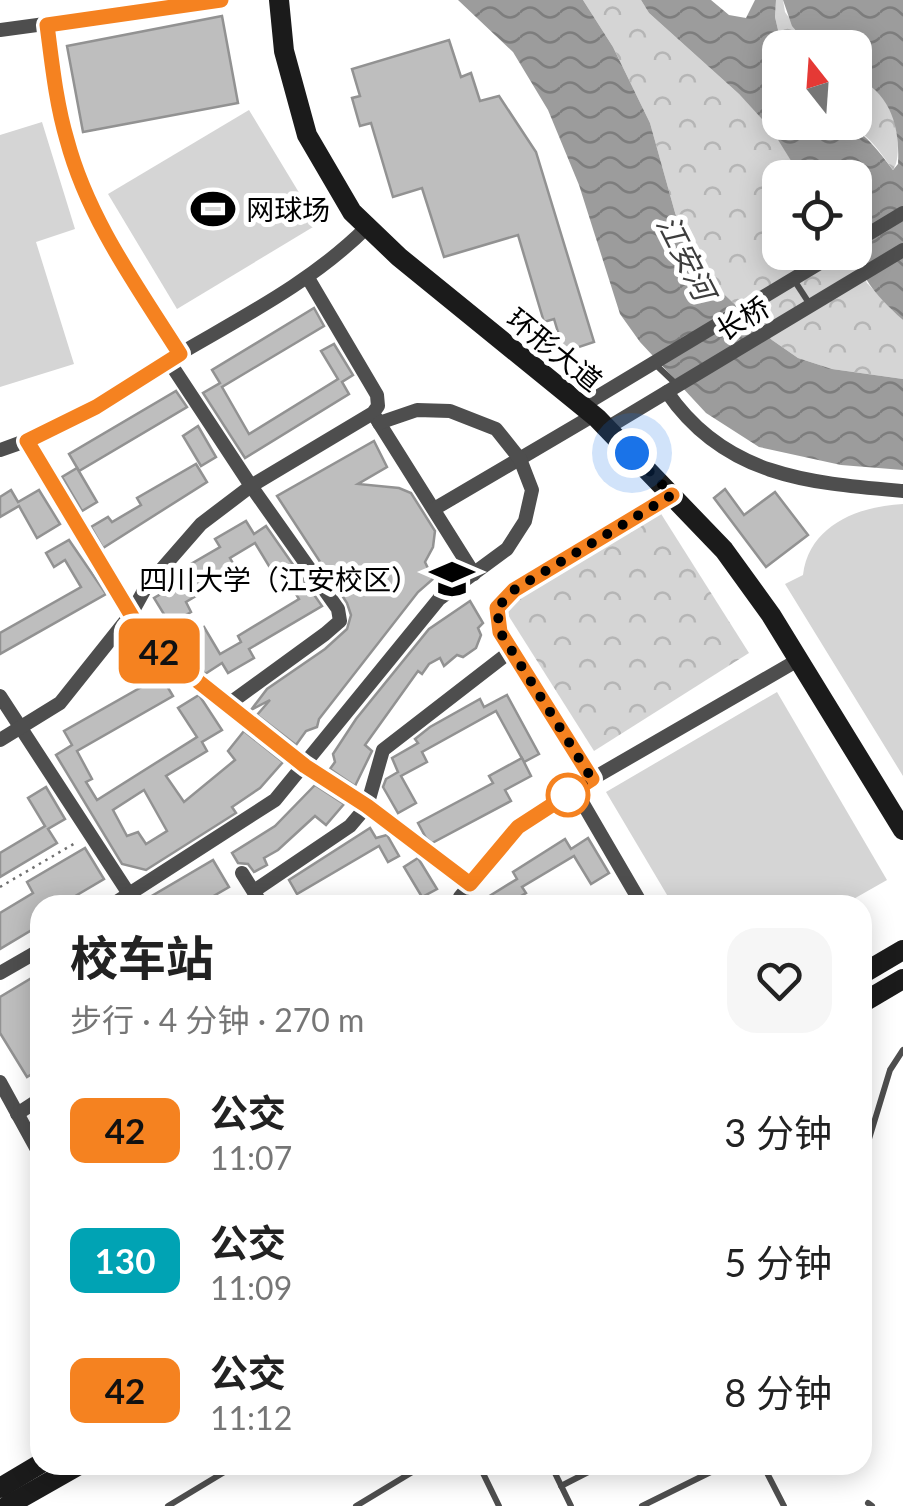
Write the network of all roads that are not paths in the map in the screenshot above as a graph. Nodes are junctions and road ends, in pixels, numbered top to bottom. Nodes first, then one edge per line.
1 (221, 0) edge
2 (279, 0) edge
3 (47, 25) junction
4 (0, 30) edge
5 (903, 214) edge
6 (367, 227) junction
7 (872, 232) edge
8 (903, 250) edge
9 (810, 270) edge
10 (308, 278) junction
11 (793, 280) junction
12 (810, 306) junction
13 (174, 357) junction
14 (655, 362) junction
15 (675, 388) junction
16 (594, 417) junction
17 (376, 418) junction
18 (27, 441) junction
19 (0, 450) edge
20 (520, 459) junction
21 (251, 486) junction
22 (903, 492) edge
23 (672, 495) junction
24 (434, 509) junction
25 (474, 574) junction
26 (130, 614) junction
27 (511, 652) junction
28 (798, 660) junction
29 (0, 696) edge
30 (226, 706) junction
31 (23, 728) junction
32 (0, 740) edge
33 (305, 766) junction
34 (592, 779) junction
35 (576, 790) junction
36 (367, 806) junction
37 (903, 830) edge
38 (242, 873) dead end
39 (470, 884) junction
40 (132, 895) edge
41 (134, 895) edge
42 (256, 895) edge
43 (262, 895) edge
44 (463, 895) edge
45 (636, 895) edge
46 (903, 950) edge
47 (30, 956) edge
48 (872, 968) edge
49 (0, 973) edge
50 (903, 979) edge
51 (872, 997) edge
52 (903, 1050) edge
53 (0, 1082) edge
54 (30, 1106) edge
55 (18, 1114) junction
56 (872, 1129) edge
57 (30, 1136) edge
58 (30, 1470) edge
59 (62, 1475) edge
60 (219, 1475) edge
61 (407, 1475) edge
62 (484, 1475) edge
63 (556, 1475) edge
64 (582, 1475) edge
65 (705, 1475) edge
66 (768, 1475) edge
67 (561, 1486) junction
68 (0, 1487) edge
69 (9, 1506) edge
70 (168, 1506) edge
71 (356, 1506) edge
72 (499, 1506) edge
73 (571, 1506) edge
74 (642, 1506) edge
75 (784, 1506) edge

1 - 3 street
2 - 6 street, 环形大道
3 - 4 street
3 - 13 street
5 - 7 street
6 - 10 street
6 - 16 street, 环形大道
8 - 12 street, 长桥
9 - 11 street, 长桥
10 - 13 street
10 - 17 street
11 - 12 lane
11 - 14 street, 长桥
12 - 15 street, 长桥
13 - 18 street
13 - 21 street
14 - 15 lane
14 - 16 street, 长桥
15 - 16 street, 长桥
15 - 22 street
16 - 20 street
16 - 23 street, 环形大道
17 - 20 street
17 - 21 street
17 - 24 street
18 - 19 street
18 - 26 street
20 - 24 street
20 - 25 street
21 - 26 street
21 - 30 street
23 - 27 street
23 - 28 street, 环形大道
24 - 25 street
25 - 33 street
26 - 30 street
26 - 31 street
27 - 34 street
27 - 36 street
28 - 34 street
28 - 37 street, 环形大道
29 - 31 street
30 - 33 street
31 - 32 street
31 - 40 street
33 - 36 street
33 - 41 street
34 - 35 street
35 - 39 street
35 - 45 street
36 - 39 street
36 - 43 street
38 - 42 street
39 - 44 street
46 - 48 street
47 - 49 street
50 - 51 street
52 - 56 lane
53 - 55 street
54 - 55 street
55 - 57 street
58 - 68 street
59 - 69 street
60 - 70 lane
61 - 71 lane
62 - 72 lane
63 - 67 lane
64 - 67 lane
65 - 74 lane
66 - 75 lane
67 - 73 lane
68 - 69 street

